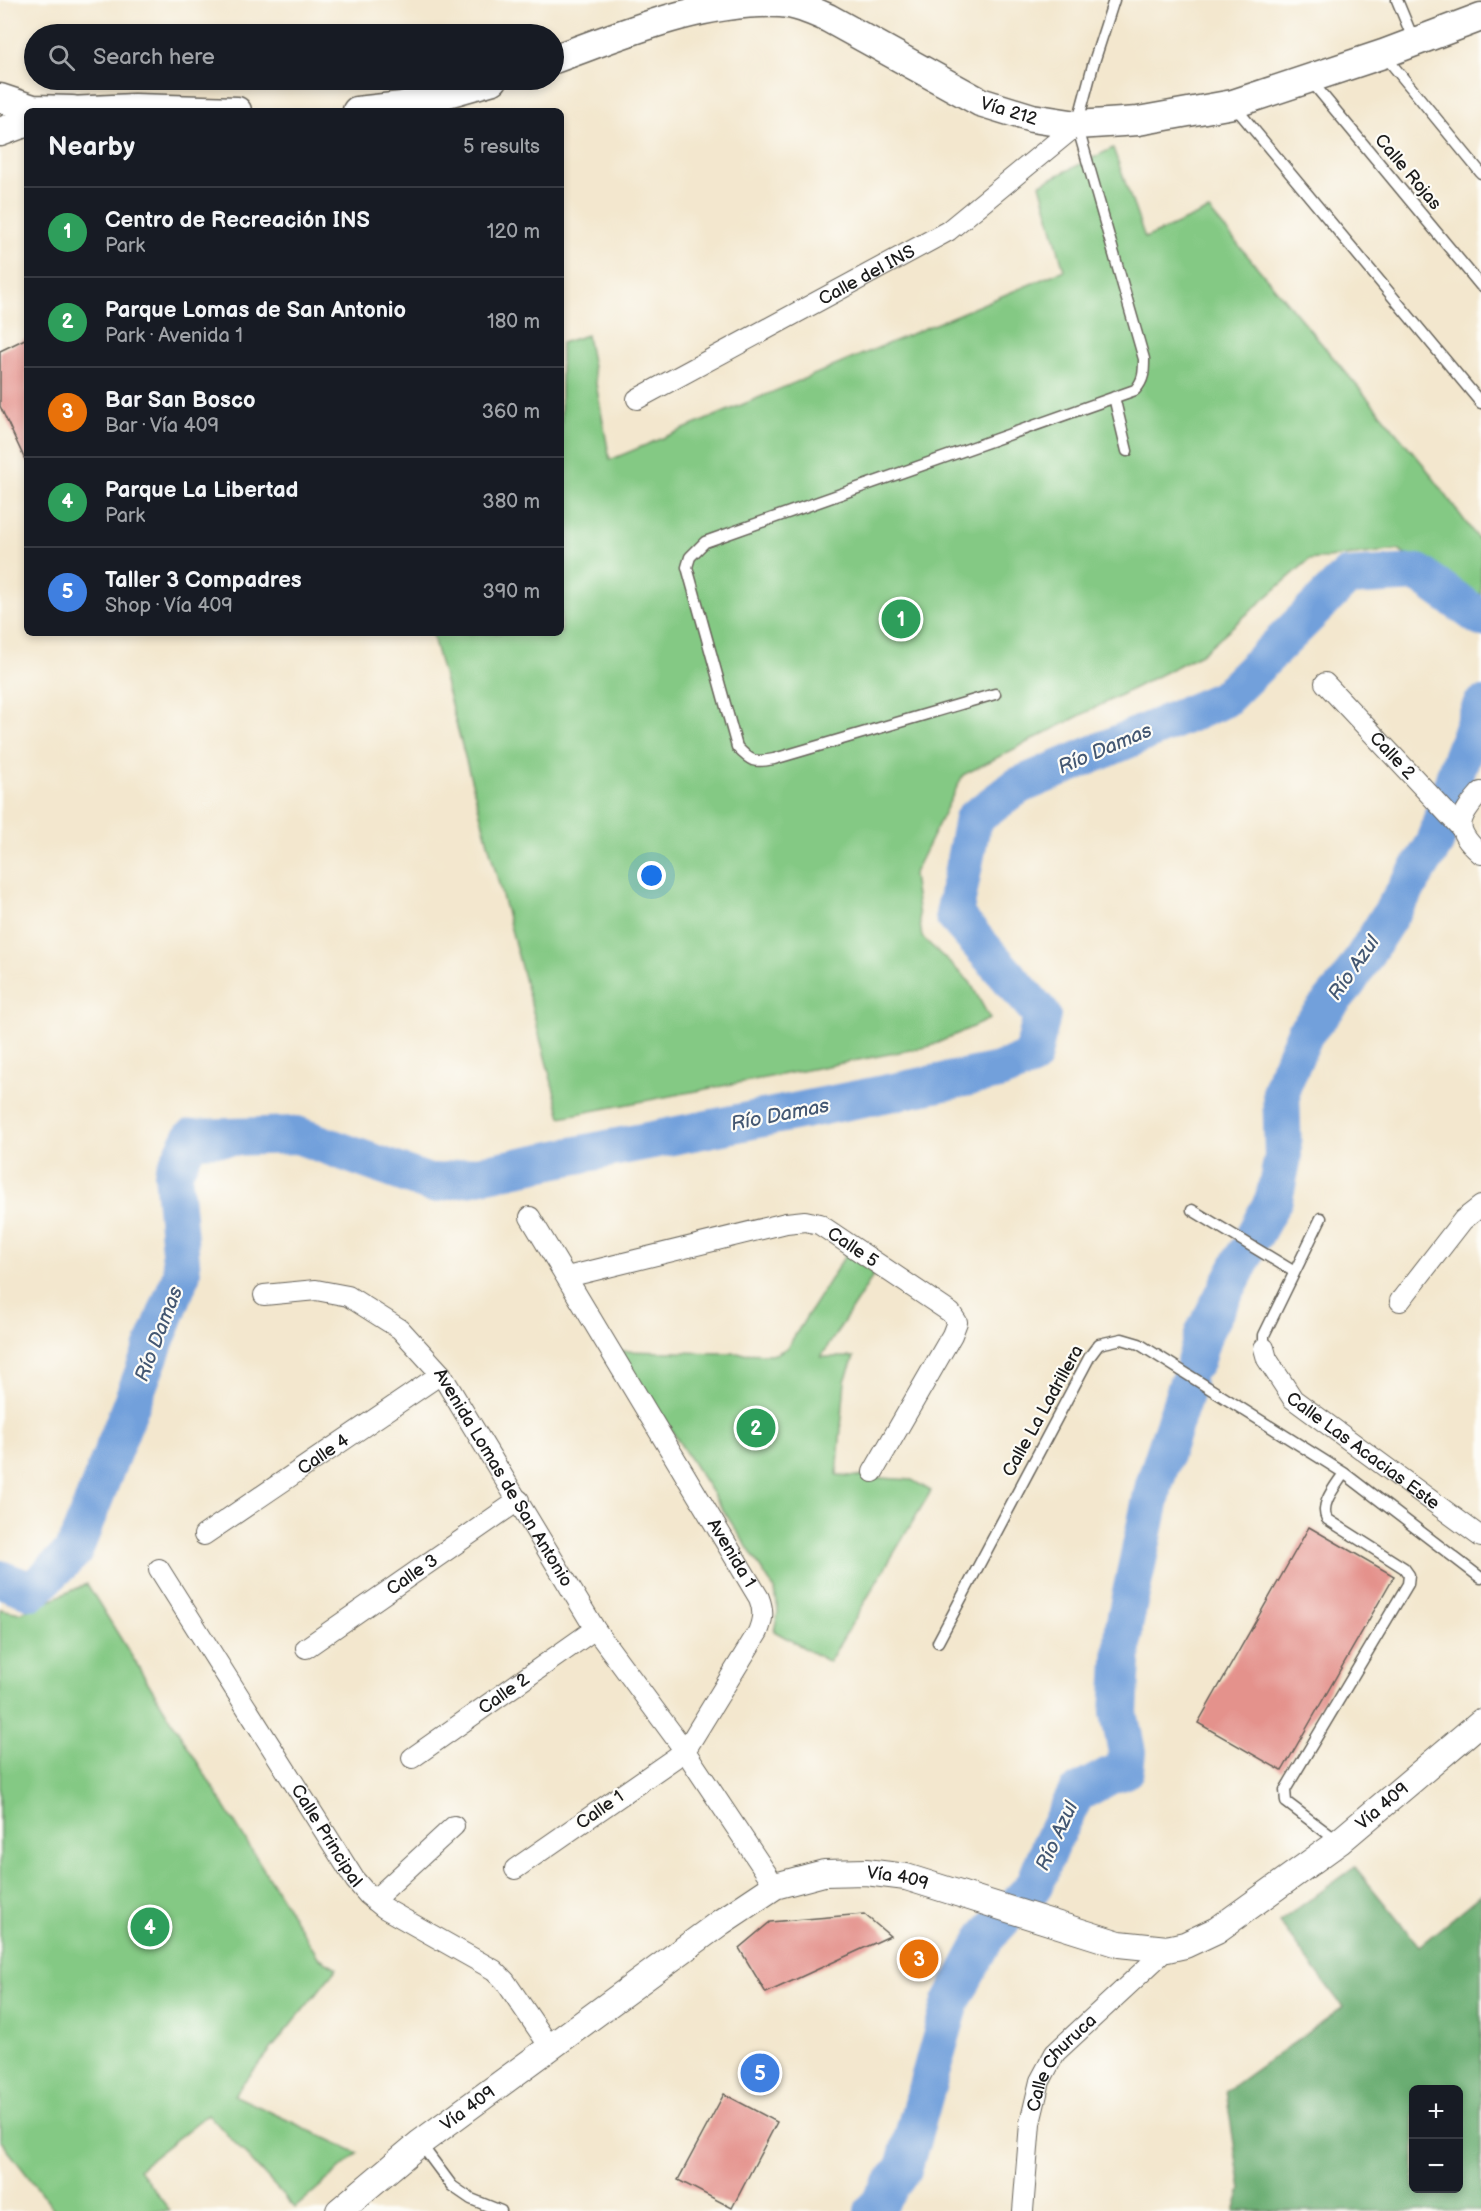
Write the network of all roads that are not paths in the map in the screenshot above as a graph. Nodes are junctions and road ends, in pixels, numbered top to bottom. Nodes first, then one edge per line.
1 (1114, 0) edge
2 (1397, 0) edge
3 (781, 2) edge
4 (695, 7) edge
5 (1481, 17) edge
6 (1414, 41) junction
7 (1383, 54) junction
8 (564, 55) edge
9 (1310, 79) junction
10 (458, 90) edge
11 (0, 98) edge
12 (1233, 104) junction
13 (30, 108) edge
14 (384, 108) edge
15 (24, 123) edge
16 (1077, 125) junction
17 (0, 132) edge
18 (1481, 174) edge
19 (1481, 286) edge
20 (1114, 398) junction
21 (638, 399) dead end
22 (1481, 403) edge
23 (1128, 451) dead end
24 (1325, 683) dead end
25 (995, 694) dead end
26 (1481, 792) edge
27 (1457, 823) junction
28 (1481, 854) edge
29 (1481, 1206) edge
30 (1192, 1210) dead end
31 (530, 1217) dead end
32 (1321, 1218) dead end
33 (1293, 1271) junction
34 (567, 1277) junction
35 (264, 1295) dead end
36 (1400, 1301) dead end
37 (1264, 1348) joint
38 (441, 1374) junction
39 (873, 1472) dead end
40 (1344, 1473) junction
41 (519, 1500) junction
42 (204, 1535) dead end
43 (1481, 1538) edge
44 (159, 1569) dead end
45 (1481, 1578) edge
46 (595, 1629) junction
47 (938, 1642) dead end
48 (306, 1648) dead end
49 (1481, 1722) edge
50 (685, 1751) junction
51 (412, 1758) dead end
52 (454, 1826) dead end
53 (1338, 1842) junction
54 (515, 1869) dead end
55 (775, 1886) junction
56 (374, 1900) junction
57 (1167, 1949) junction
58 (550, 2048) junction
59 (420, 2143) junction
60 (339, 2211) edge
61 (501, 2211) edge
62 (1023, 2211) edge

1 - 16 lane
2 - 6 lane
3 - 4 main road, Vía 212
3 - 16 main road, Vía 212
4 - 8 main road, Vía 212
5 - 6 main road, Vía 212
6 - 7 main road, Vía 212
7 - 9 main road, Vía 212
7 - 18 lane
9 - 12 main road, Vía 212
9 - 19 lane, Calle Rojas
10 - 14 main road
11 - 13 main road
12 - 16 main road, Vía 212
12 - 22 lane
15 - 17 main road
16 - 20 lane
16 - 21 street, Calle del INS
20 - 23 lane
20 - 25 lane
24 - 27 street, Calle 2
26 - 27 street
27 - 28 street, Calle 2
29 - 36 street
30 - 33 lane
31 - 34 street, Avenida 1
32 - 33 lane
33 - 37 lane
34 - 39 street, Calle 5
34 - 50 street, Avenida 1
35 - 38 street, Avenida Lomas de San Antonio
37 - 43 street, Calle Las Acacias Este
38 - 41 street, Avenida Lomas de San Antonio
38 - 42 street, Calle 4
40 - 45 lane, Calle La Ladrillera
40 - 47 lane, Calle La Ladrillera
40 - 53 lane
41 - 46 street, Avenida Lomas de San Antonio
41 - 48 street, Calle 3
44 - 56 street, Calle Principal
46 - 50 street, Avenida Lomas de San Antonio
46 - 51 street, Calle 2
49 - 53 street, Vía 409
50 - 54 street, Calle 1
50 - 55 street
52 - 56 street
53 - 57 street, Vía 409
55 - 57 street, Vía 409
55 - 58 street, Vía 409
56 - 58 street, Calle Principal
57 - 62 street, Calle Churuca
58 - 59 street, Vía 409
59 - 60 street, Vía 409
59 - 61 lane

